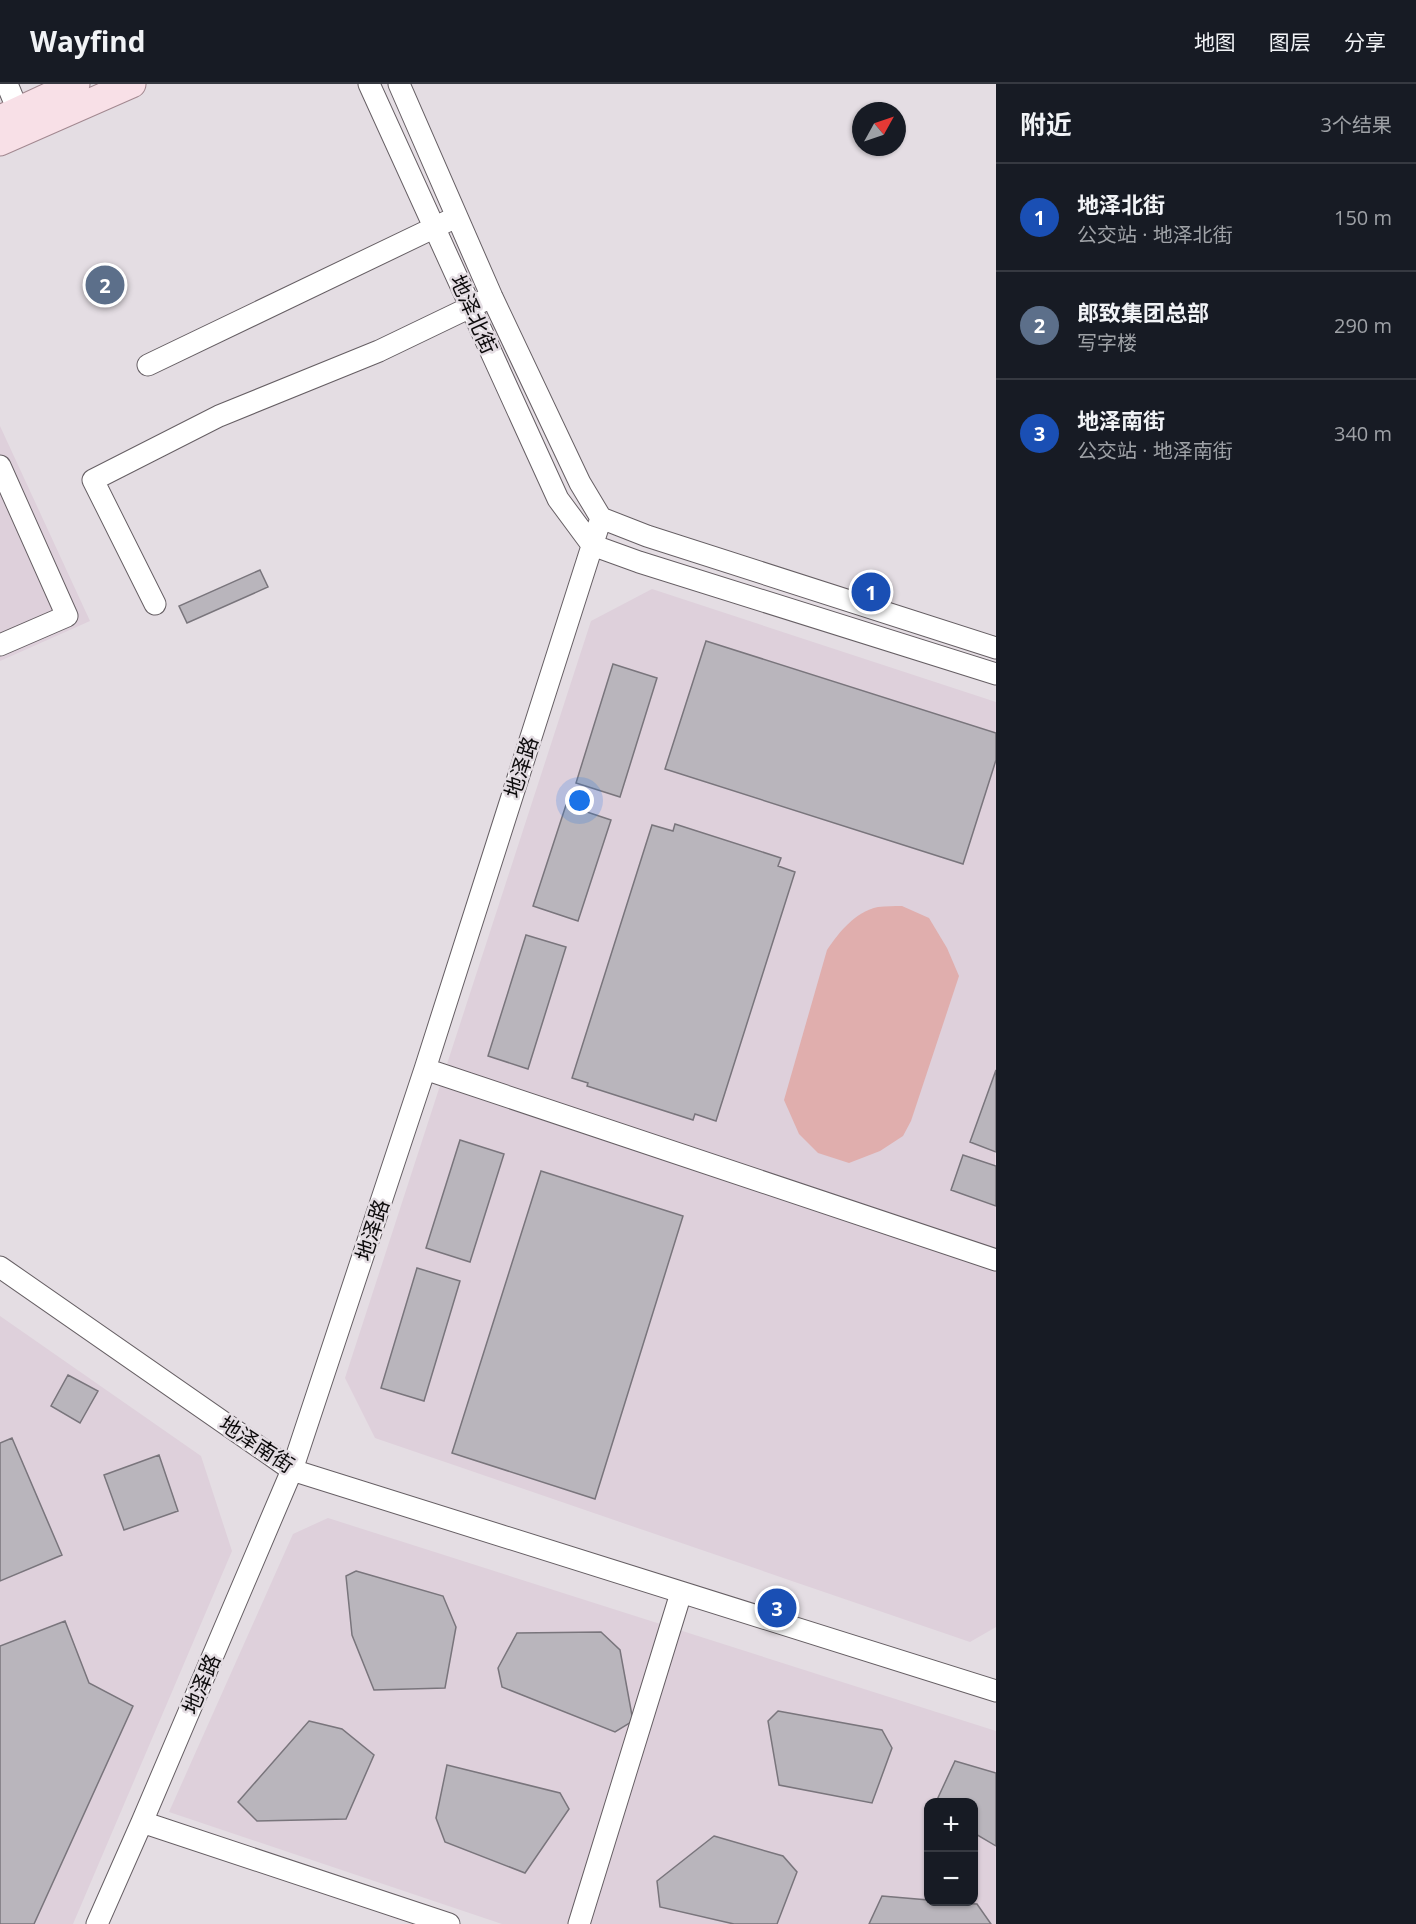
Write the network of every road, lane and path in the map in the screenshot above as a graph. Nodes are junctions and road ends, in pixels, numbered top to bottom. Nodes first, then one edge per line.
1 (7, 84) edge
2 (76, 84) edge
3 (132, 84) edge
4 (369, 84) edge
5 (399, 84) edge
6 (15, 120) edge
7 (0, 142) edge
8 (456, 217) junction
9 (435, 227) junction
10 (492, 297) junction
11 (471, 307) junction
12 (148, 365) dead end
13 (0, 466) edge
14 (600, 518) junction
15 (592, 545) junction
16 (155, 604) dead end
17 (0, 645) edge
18 (996, 648) edge
19 (996, 674) edge
20 (424, 1069) junction
21 (996, 1260) edge
22 (0, 1267) edge
23 (292, 1470) junction
24 (681, 1593) junction
25 (996, 1691) edge
26 (142, 1822) junction
27 (586, 1922) edge
28 (97, 1924) edge
29 (449, 1924) edge

1 - 6 street
2 - 6 main road
3 - 6 main road
4 - 9 street, 地泽北街
5 - 8 street, 地泽北街
6 - 7 main road
8 - 9 street
8 - 10 street, 地泽北街
9 - 11 street, 地泽北街
9 - 12 street
10 - 11 street
10 - 14 street, 地泽北街
11 - 15 street, 地泽北街
11 - 16 street
13 - 17 street
14 - 15 street, 地泽路
14 - 18 street
15 - 19 street
15 - 20 street, 地泽路
20 - 21 street
20 - 23 street, 地泽路
22 - 23 street, 地泽南街
23 - 24 street, 地泽南街
23 - 26 street, 地泽路
24 - 25 street, 地泽南街
24 - 27 street
26 - 28 street, 地泽路
26 - 29 street

